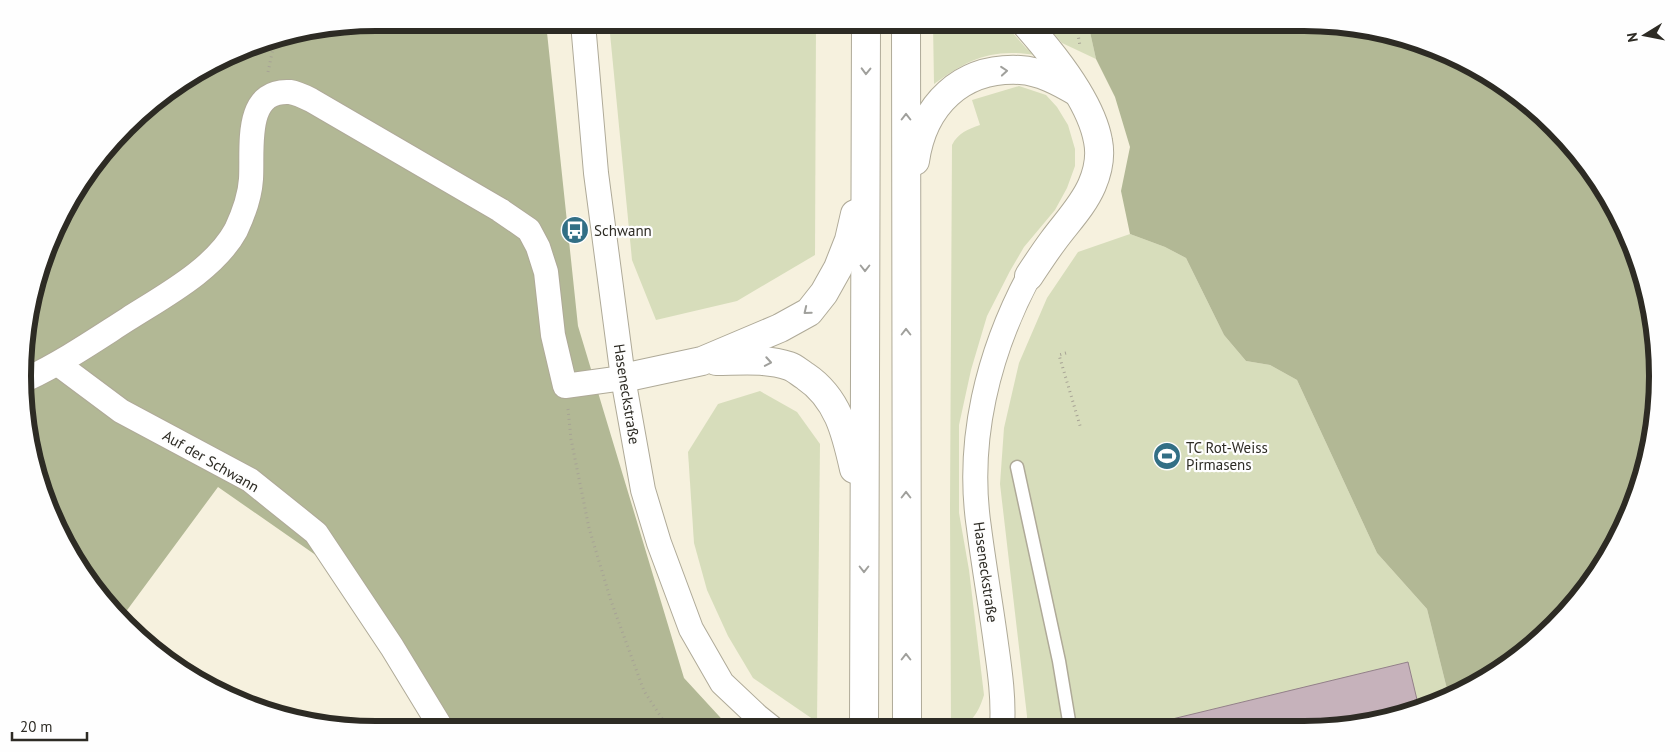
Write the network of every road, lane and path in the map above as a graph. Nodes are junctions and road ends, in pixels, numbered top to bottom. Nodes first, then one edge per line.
1 (585, 31) edge
2 (866, 31) edge
3 (906, 31) edge
4 (1033, 31) edge
5 (1078, 93) junction
6 (865, 167) junction
7 (906, 218) junction
8 (1029, 276) joint
9 (1066, 353) dead end
10 (702, 361) junction
11 (58, 364) junction
12 (31, 377) edge
13 (623, 378) junction
14 (565, 386) junction
15 (1081, 429) dead end
16 (1017, 467) dead end
17 (864, 520) junction
18 (906, 717) edge
19 (437, 721) edge
20 (664, 721) edge
21 (763, 721) edge
22 (864, 721) edge
23 (1002, 721) edge
24 (1069, 721) edge

1 - 13 street, Haseneckstraße
2 -> 6 highway
7 -> 3 highway
4 - 5 highway
7 -> 5 highway
5 - 8 highway
6 -> 10 highway
6 -> 17 highway
18 -> 7 highway
8 - 23 street, Haseneckstraße
9 - 15 path
10 - 13 highway
10 -> 17 highway
11 - 12 street
11 - 14 street
11 - 19 street, Auf der Schwann
13 - 14 street
13 - 21 street, Haseneckstraße
14 - 20 path
16 - 24 lane
17 -> 22 highway

